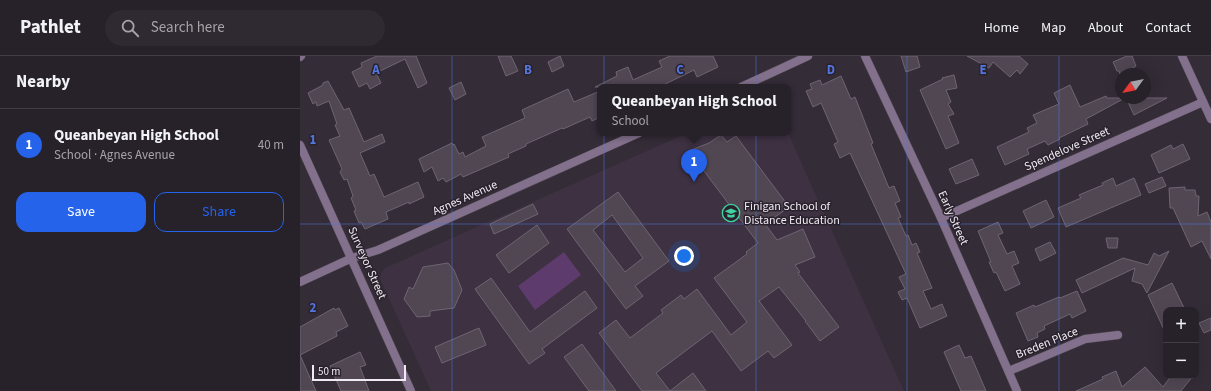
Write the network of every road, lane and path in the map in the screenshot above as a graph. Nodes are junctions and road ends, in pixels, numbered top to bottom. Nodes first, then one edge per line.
1 (808, 56) edge
2 (865, 56) edge
3 (1182, 56) edge
4 (747, 84) edge
5 (1203, 102) junction
6 (1211, 119) edge
7 (632, 136) edge
8 (300, 145) edge
9 (940, 218) junction
10 (352, 258) junction
11 (300, 282) edge
12 (1118, 335) dead end
13 (1009, 371) junction
14 (411, 391) edge
15 (1017, 391) edge

1 - 4 street
2 - 9 street, Early Street
3 - 5 street
5 - 6 street
5 - 9 street, Spendelove Street
7 - 10 street, Agnes Avenue
8 - 10 street, Surveyor Street
9 - 13 street, Early Street
10 - 11 street, Agnes Avenue
10 - 14 street, Surveyor Street
12 - 13 street, Breden Place
13 - 15 street, Early Street

